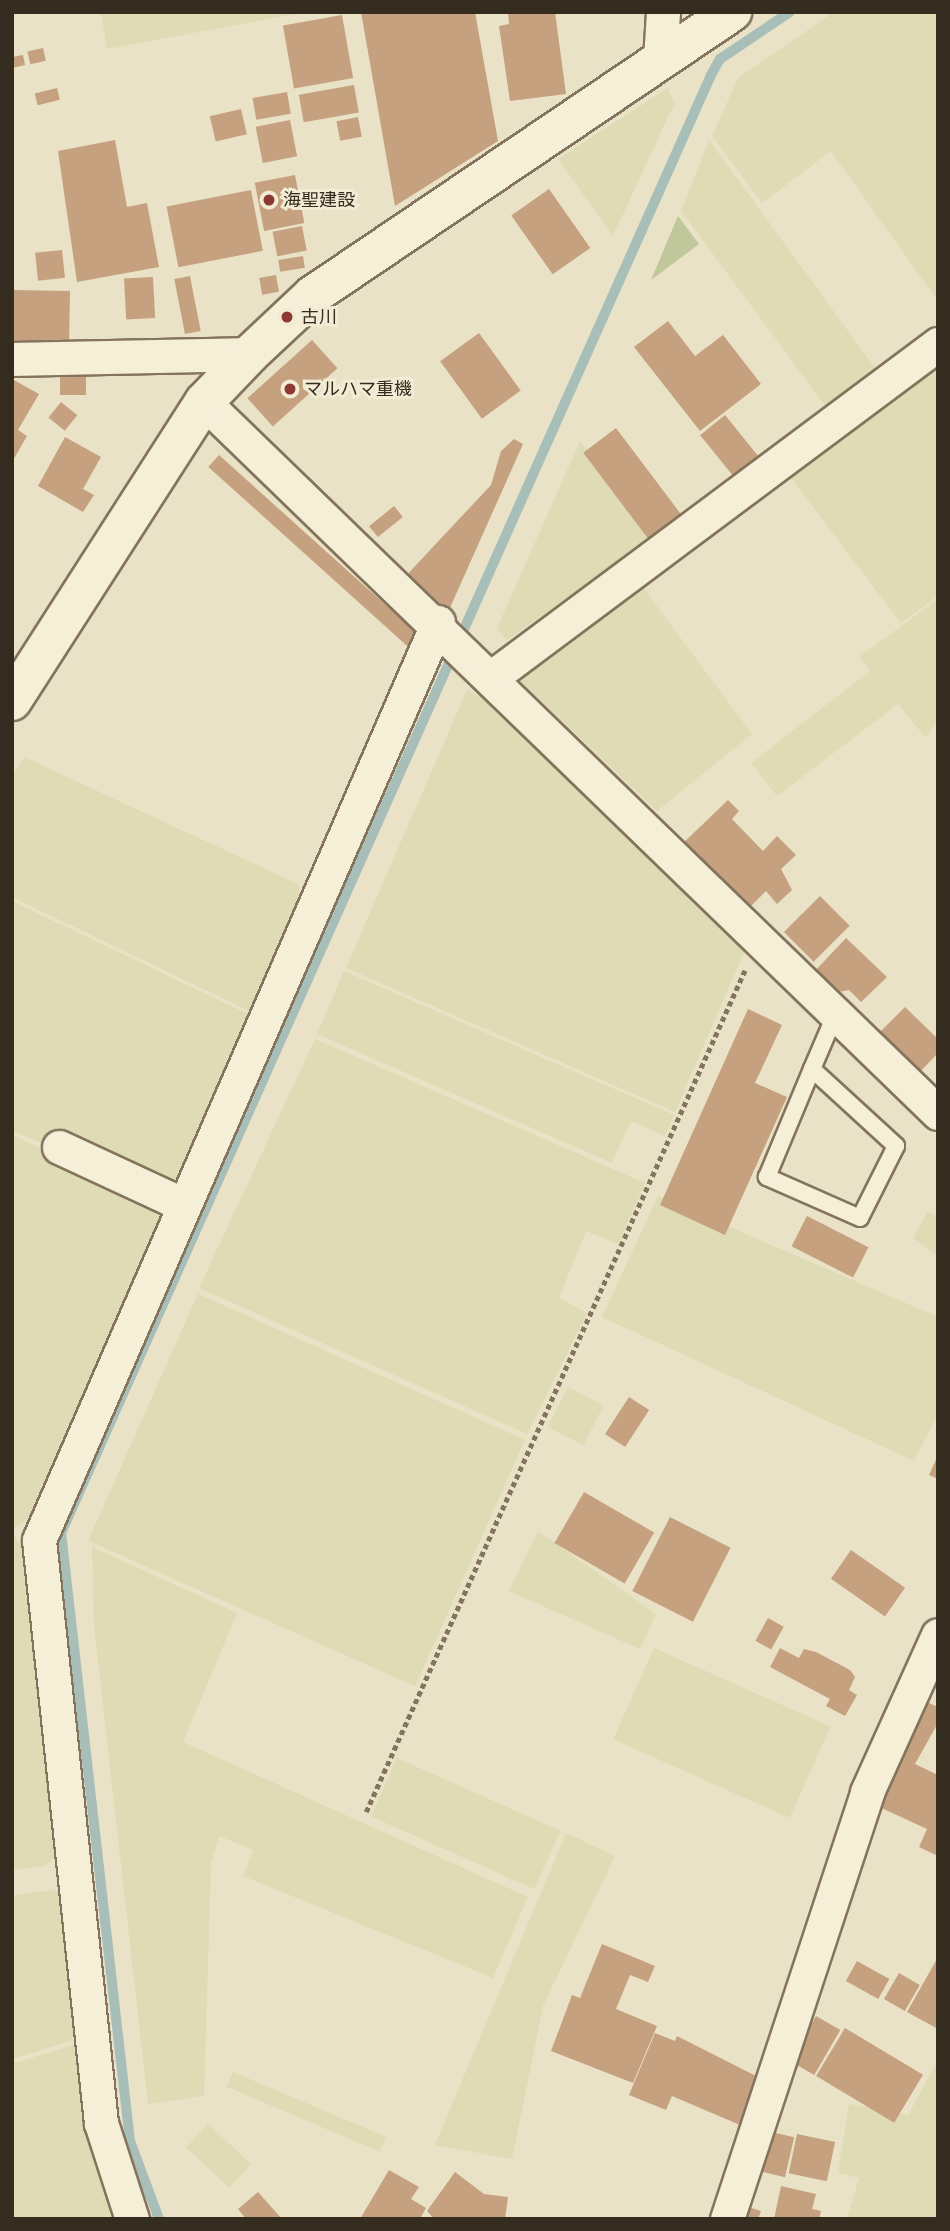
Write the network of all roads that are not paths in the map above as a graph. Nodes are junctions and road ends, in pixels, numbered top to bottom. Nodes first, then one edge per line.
1 (663, 12) edge
2 (732, 12) edge
3 (660, 59) junction
4 (938, 344) edge
5 (250, 354) junction
6 (12, 359) edge
7 (204, 402) junction
8 (443, 628) junction
9 (482, 667) junction
10 (12, 701) edge
11 (836, 1013) junction
12 (812, 1069) junction
13 (938, 1112) edge
14 (59, 1147) dead end
15 (184, 1205) junction
16 (938, 1635) edge
17 (132, 2219) edge
18 (727, 2219) edge

1 - 3 street
2 - 3 street
3 - 5 street
4 - 9 street
5 - 6 street
5 - 7 street
7 - 8 street
7 - 10 street
8 - 9 street
8 - 15 street
9 - 11 street
11 - 12 lane
11 - 13 street
12 - 12 lane
14 - 15 street
15 - 17 street
16 - 18 street

